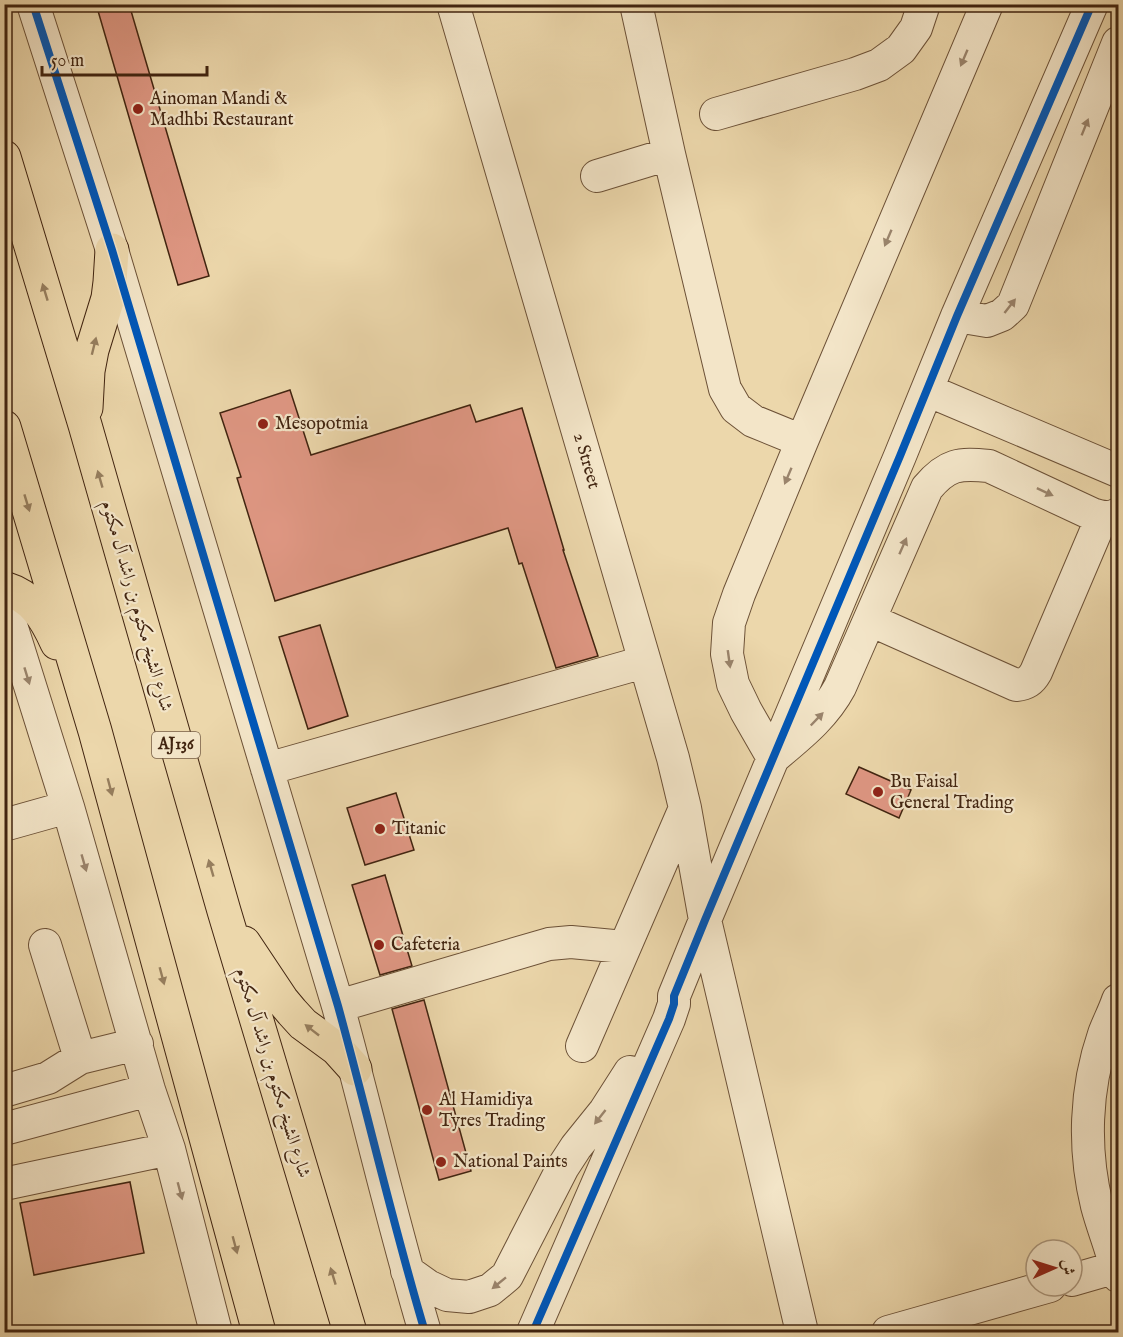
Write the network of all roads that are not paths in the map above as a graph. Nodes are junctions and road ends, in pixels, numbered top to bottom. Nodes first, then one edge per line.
1 (33, 4) edge
2 (453, 4) edge
3 (636, 4) edge
4 (924, 4) edge
5 (987, 4) edge
6 (1092, 4) edge
7 (1119, 43) edge
8 (716, 114) dead end
9 (669, 154) junction
10 (4, 157) edge
11 (597, 176) dead end
12 (112, 250) junction
13 (957, 316) junction
14 (927, 390) junction
15 (993, 417) junction
16 (84, 425) junction
17 (4, 427) edge
18 (802, 441) junction
19 (900, 456) junction
20 (989, 466) junction
21 (1119, 471) edge
22 (927, 488) junction
23 (1110, 516) edge
24 (4, 588) edge
25 (4, 600) edge
26 (870, 620) junction
27 (644, 662) junction
28 (85, 698) junction
29 (773, 758) junction
30 (267, 769) junction
31 (68, 807) junction
32 (685, 808) junction
33 (4, 825) edge
34 (224, 911) junction
35 (705, 920) junction
36 (45, 945) dead end
37 (624, 947) junction
38 (674, 996) junction
39 (1119, 1000) edge
40 (338, 1006) junction
41 (137, 1044) junction
42 (582, 1046) dead end
43 (80, 1058) junction
44 (355, 1069) junction
45 (149, 1090) junction
46 (4, 1091) edge
47 (4, 1130) edge
48 (169, 1149) junction
49 (4, 1184) edge
50 (407, 1271) junction
51 (1118, 1271) edge
52 (1084, 1278) edge
53 (1024, 1293) edge
54 (216, 1332) edge
55 (259, 1332) edge
56 (350, 1332) edge
57 (425, 1332) edge
58 (533, 1332) edge
59 (802, 1332) edge
60 (888, 1332) edge

1 - 12 street
2 - 27 street, 2 Street
3 - 9 street
4 - 8 street
5 -> 18 street
6 - 13 street
13 -> 7 street
9 - 11 street
9 - 18 street
16 -> 10 main road, شارع الشيخ مكتوم بن راشد آل مكتوم / AJ136
16 -> 12 main road
12 - 30 street
13 - 14 street
14 - 15 street
14 - 19 street
15 - 20 street
15 - 21 street
34 -> 16 main road, شارع الشيخ مكتوم بن راشد آل مكتوم / AJ136
17 -> 28 main road
18 -> 29 street
19 - 22 street
19 - 29 street
20 - 22 street
20 -> 23 street
26 -> 22 street
23 - 26 street
24 - 28 main road
25 -> 31 street
29 -> 26 street
27 - 30 street
27 - 32 street, 2 Street
28 -> 55 main road
29 - 35 street
30 - 40 street
31 - 33 street
31 -> 41 street
32 - 35 street, 2 Street
32 - 37 street
44 -> 34 main road
56 -> 34 main road, شارع الشيخ مكتوم بن راشد آل مكتوم / AJ136
35 - 38 street
35 - 59 street, 2 Street
36 - 43 street
37 - 40 street
37 - 42 street
38 -> 50 street
38 - 58 street
39 - 51 street
40 - 44 street
41 - 43 street
41 - 45 street
43 - 46 street
44 - 50 street
45 - 47 street
45 - 48 street
48 - 49 street
48 -> 54 street
50 - 57 street
51 - 52 street
53 - 60 street

